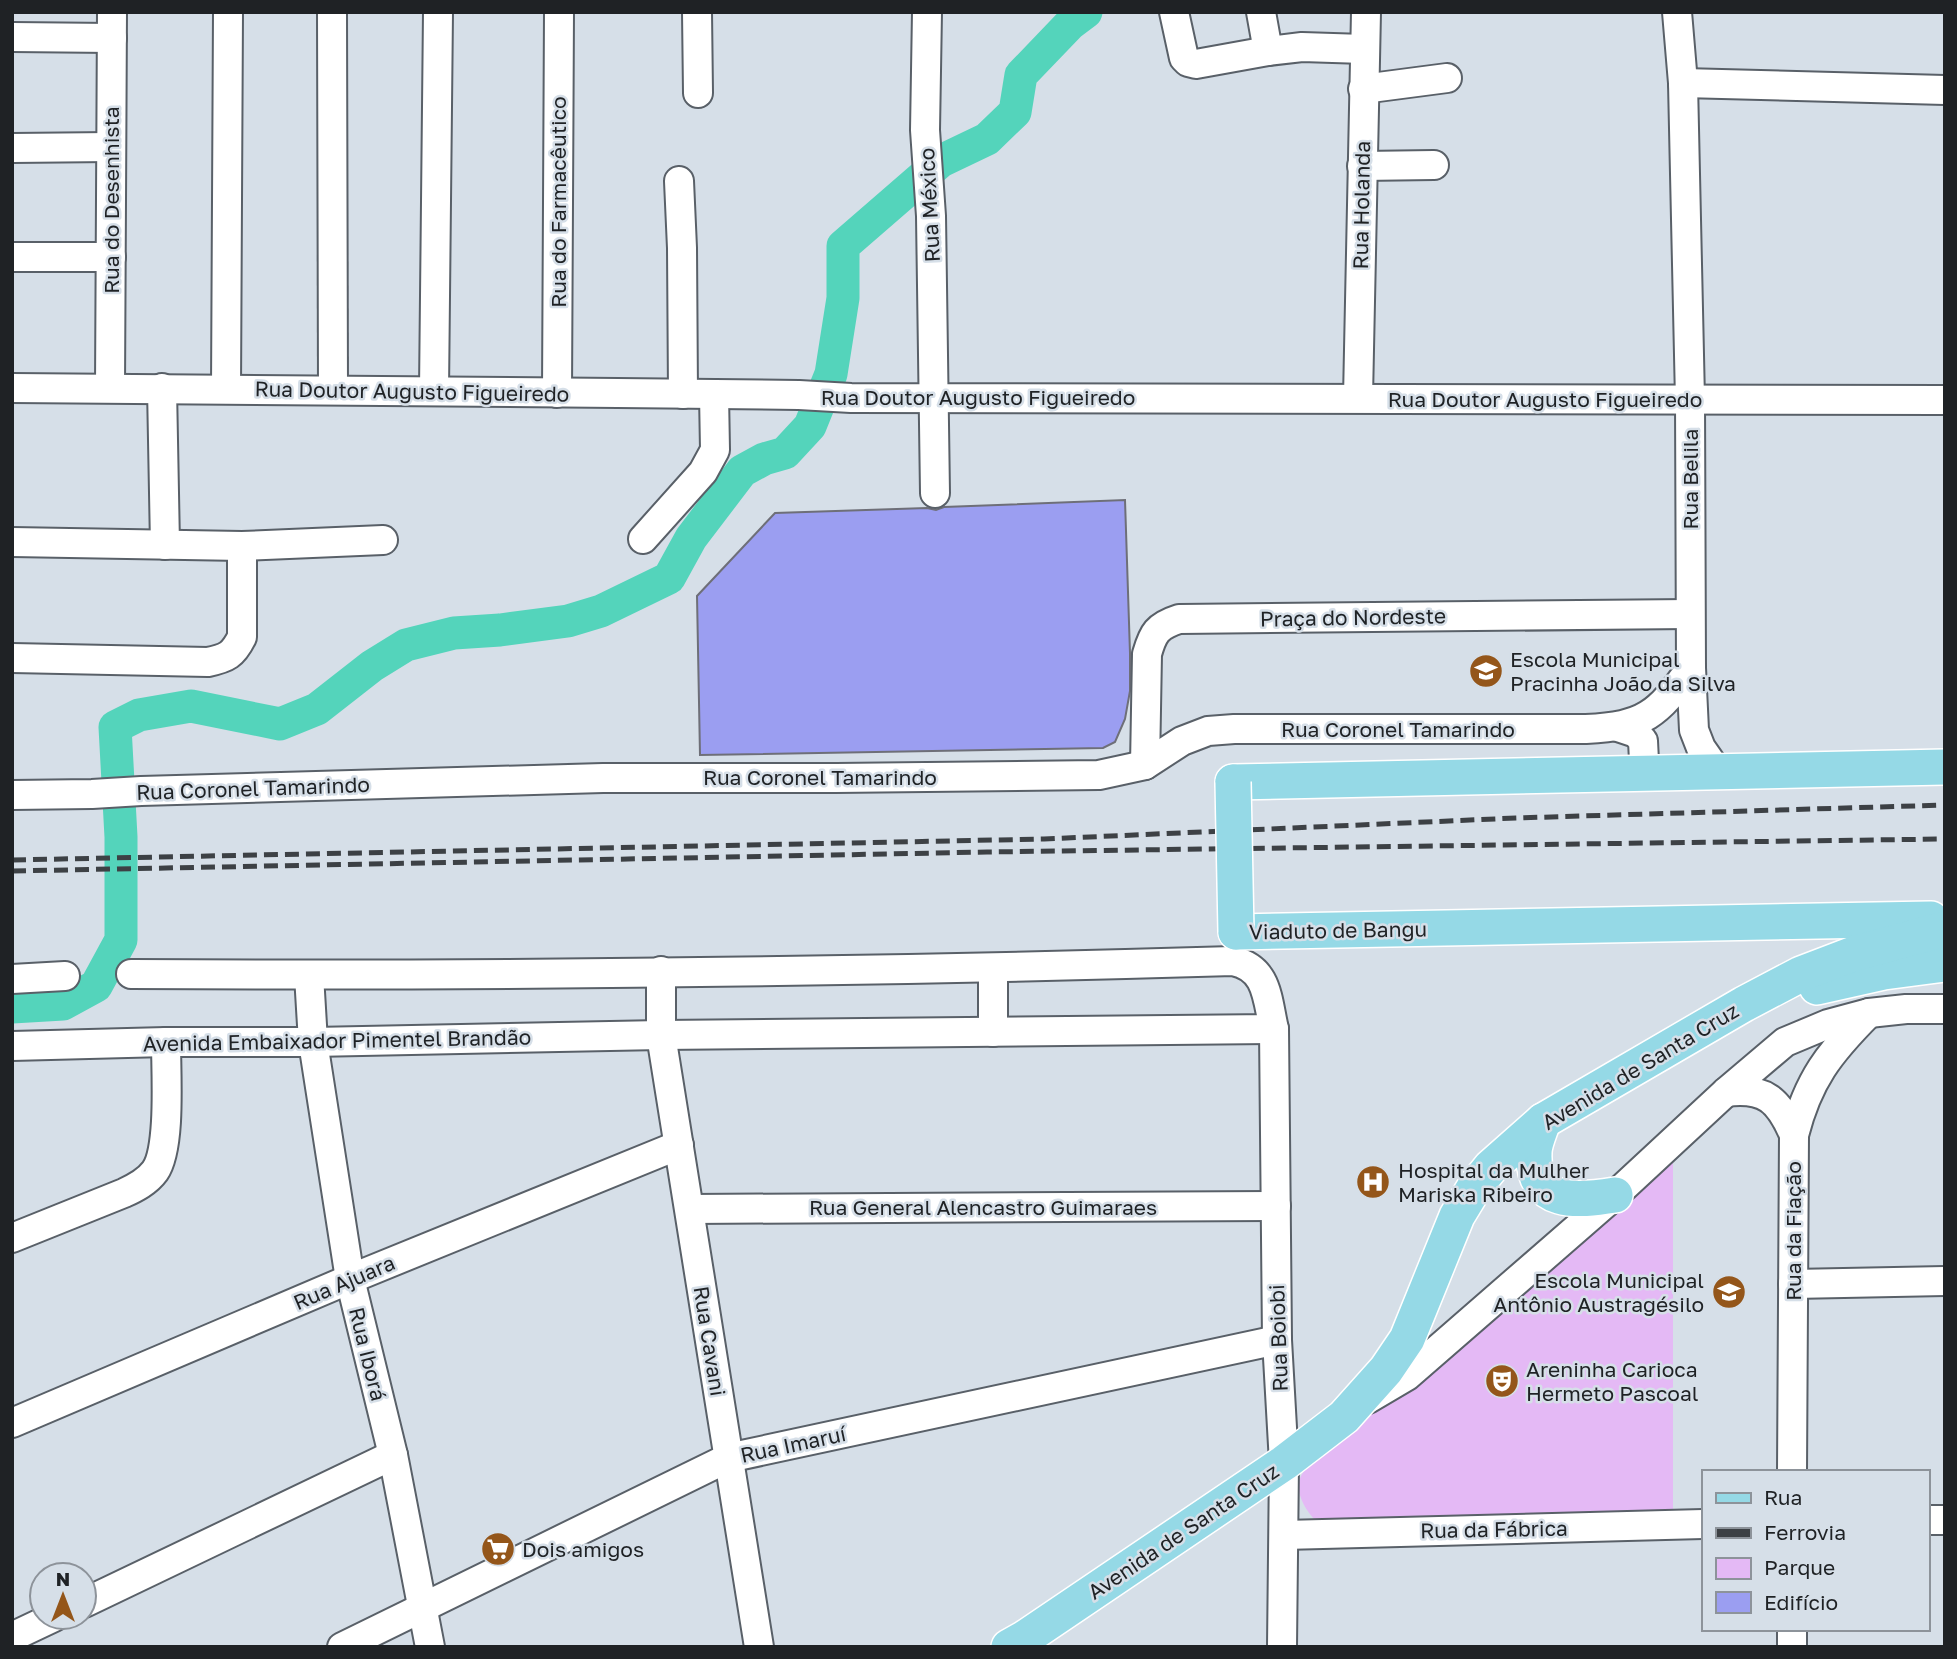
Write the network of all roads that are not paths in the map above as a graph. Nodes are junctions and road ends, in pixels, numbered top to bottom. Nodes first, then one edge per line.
1 (228, 12) edge
2 (332, 12) edge
3 (438, 12) edge
4 (559, 12) edge
5 (697, 12) edge
6 (927, 12) edge
7 (1174, 12) edge
8 (1261, 12) edge
9 (1366, 12) edge
10 (1677, 12) edge
11 (112, 25) edge
12 (12, 37) edge
13 (1364, 50) junction
14 (1268, 51) junction
15 (1447, 78) dead end
16 (1683, 83) junction
17 (1363, 89) junction
18 (1945, 90) edge
19 (698, 93) dead end
20 (111, 147) junction
21 (12, 148) edge
22 (1434, 165) dead end
23 (1362, 166) junction
24 (678, 181) dead end
25 (12, 257) edge
26 (111, 257) junction
27 (12, 388) edge
28 (110, 388) junction
29 (162, 388) junction
30 (226, 389) junction
31 (333, 390) junction
32 (435, 391) junction
33 (557, 393) junction
34 (683, 394) junction
35 (715, 394) junction
36 (1358, 398) junction
37 (934, 399) junction
38 (1690, 400) junction
39 (1945, 400) edge
40 (935, 493) dead end
41 (643, 539) dead end
42 (383, 540) dead end
43 (12, 542) edge
44 (165, 545) junction
45 (242, 546) junction
46 (1690, 614) junction
47 (12, 658) edge
48 (1691, 668) junction
49 (1618, 727) junction
50 (1145, 765) junction
51 (1945, 767) edge
52 (1717, 771) junction
53 (1629, 773) junction
54 (12, 794) edge
55 (1945, 918) edge
56 (1945, 929) edge
57 (1945, 964) edge
58 (993, 968) junction
59 (660, 971) junction
60 (131, 974) dead end
61 (309, 975) junction
62 (65, 976) dead end
63 (12, 979) edge
64 (1744, 1004) junction
65 (1945, 1009) edge
66 (1869, 1013) junction
67 (1274, 1029) junction
68 (993, 1032) junction
69 (661, 1035) junction
70 (166, 1042) junction
71 (313, 1042) junction
72 (12, 1046) edge
73 (1726, 1092) junction
74 (1543, 1121) junction
75 (1794, 1135) junction
76 (678, 1145) junction
77 (1615, 1195) junction
78 (1276, 1206) junction
79 (690, 1209) junction
80 (12, 1238) edge
81 (350, 1279) junction
82 (1945, 1281) edge
83 (1793, 1284) junction
84 (1277, 1340) junction
85 (1352, 1408) junction
86 (12, 1423) edge
87 (393, 1455) junction
88 (728, 1458) junction
89 (1284, 1463) junction
90 (1792, 1470) edge
91 (1702, 1524) edge
92 (1284, 1535) junction
93 (98, 1596) edge
94 (422, 1609) junction
95 (1020, 1644) edge
96 (342, 1647) edge
97 (430, 1647) edge
98 (759, 1647) edge
99 (1282, 1647) edge

1 - 30 street
2 - 31 street
3 - 32 street
4 - 33 street, Rua do Farmacêutico
5 - 19 street
6 - 37 street, Rua México
7 - 14 street
8 - 14 street
9 - 13 street, Rua Holanda
10 - 16 street, Rua Belila
11 - 12 street
11 - 20 street, Rua do Desenhista
13 - 14 street
13 - 17 street, Rua Holanda
15 - 17 street
16 - 18 street
16 - 38 street, Rua Belila
17 - 23 street, Rua Holanda
20 - 21 street
20 - 26 street, Rua do Desenhista
22 - 23 street
23 - 36 street, Rua Holanda
24 - 34 street
25 - 26 street
26 - 28 street, Rua do Desenhista
27 - 28 street, Rua Doutor Augusto Figueiredo
28 - 29 street, Rua Doutor Augusto Figueiredo
29 - 30 street, Rua Doutor Augusto Figueiredo
29 - 44 street
30 - 31 street, Rua Doutor Augusto Figueiredo
31 - 32 street, Rua Doutor Augusto Figueiredo
32 - 33 street, Rua Doutor Augusto Figueiredo
33 - 34 street, Rua Doutor Augusto Figueiredo
34 - 35 street, Rua Doutor Augusto Figueiredo
35 - 37 street, Rua Doutor Augusto Figueiredo
35 - 41 street
36 - 37 street, Rua Doutor Augusto Figueiredo
36 - 38 street, Rua Doutor Augusto Figueiredo
37 - 40 street, Rua México
38 - 39 street, Rua Doutor Augusto Figueiredo
38 - 46 street, Rua Belila
42 - 45 street
43 - 44 street
44 - 45 street
45 - 47 street
46 - 48 street, Rua Belila
46 - 50 street, Praça do Nordeste
48 - 49 street, Rua Coronel Tamarindo
48 - 52 street, Rua Belila
49 - 50 street, Rua Coronel Tamarindo
49 - 53 street
50 - 54 street, Rua Coronel Tamarindo
51 - 52 main road
52 - 53 main road
53 - 55 main road, Viaduto de Bangu, bridge
56 - 64 main road, Avenida de Santa Cruz
57 - 64 main road
58 - 59 street
58 - 67 street
58 - 68 street
59 - 61 street
59 - 69 street
60 - 61 street
61 - 71 street, Rua Iborá
62 - 63 street
64 - 74 main road, Avenida de Santa Cruz
65 - 66 street, Avenida de Santa Cruz
66 - 73 street, Avenida de Santa Cruz
66 - 75 street, Rua da Fiação
67 - 68 street, Avenida Embaixador Pimentel Brandão
67 - 78 street, Rua Boiobi
68 - 69 street, Avenida Embaixador Pimentel Brandão
69 - 71 street, Avenida Embaixador Pimentel Brandão
69 - 76 street, Rua Cavani
70 - 71 street, Avenida Embaixador Pimentel Brandão
70 - 72 street, Avenida Embaixador Pimentel Brandão
70 - 80 street
71 - 81 street, Rua Iborá
73 - 75 street
73 - 77 street, Avenida de Santa Cruz
74 - 77 main road
74 - 85 main road, Avenida de Santa Cruz
75 - 83 street, Rua da Fiação
76 - 79 street, Rua Cavani
76 - 81 street, Rua Ajuara
77 - 85 street, Avenida de Santa Cruz
78 - 79 street, Rua General Alencastro Guimaraes
78 - 84 street, Rua Boiobi
79 - 88 street, Rua Cavani
81 - 86 street, Rua Ajuara
81 - 87 street, Rua Iborá
82 - 83 street
83 - 90 street, Rua da Fiação
84 - 88 street, Rua Imaruí
84 - 89 street, Rua Boiobi
85 - 89 main road, Avenida de Santa Cruz
87 - 93 street
87 - 94 street, Rua Iborá
88 - 94 street, Rua Imaruí
88 - 98 street, Rua Cavani
89 - 92 street, Rua Boiobi
89 - 95 main road, Avenida de Santa Cruz
91 - 92 street, Rua da Fábrica
92 - 99 street, Rua Boiobi
94 - 96 street, Rua Imaruí
94 - 97 street, Rua Iborá

